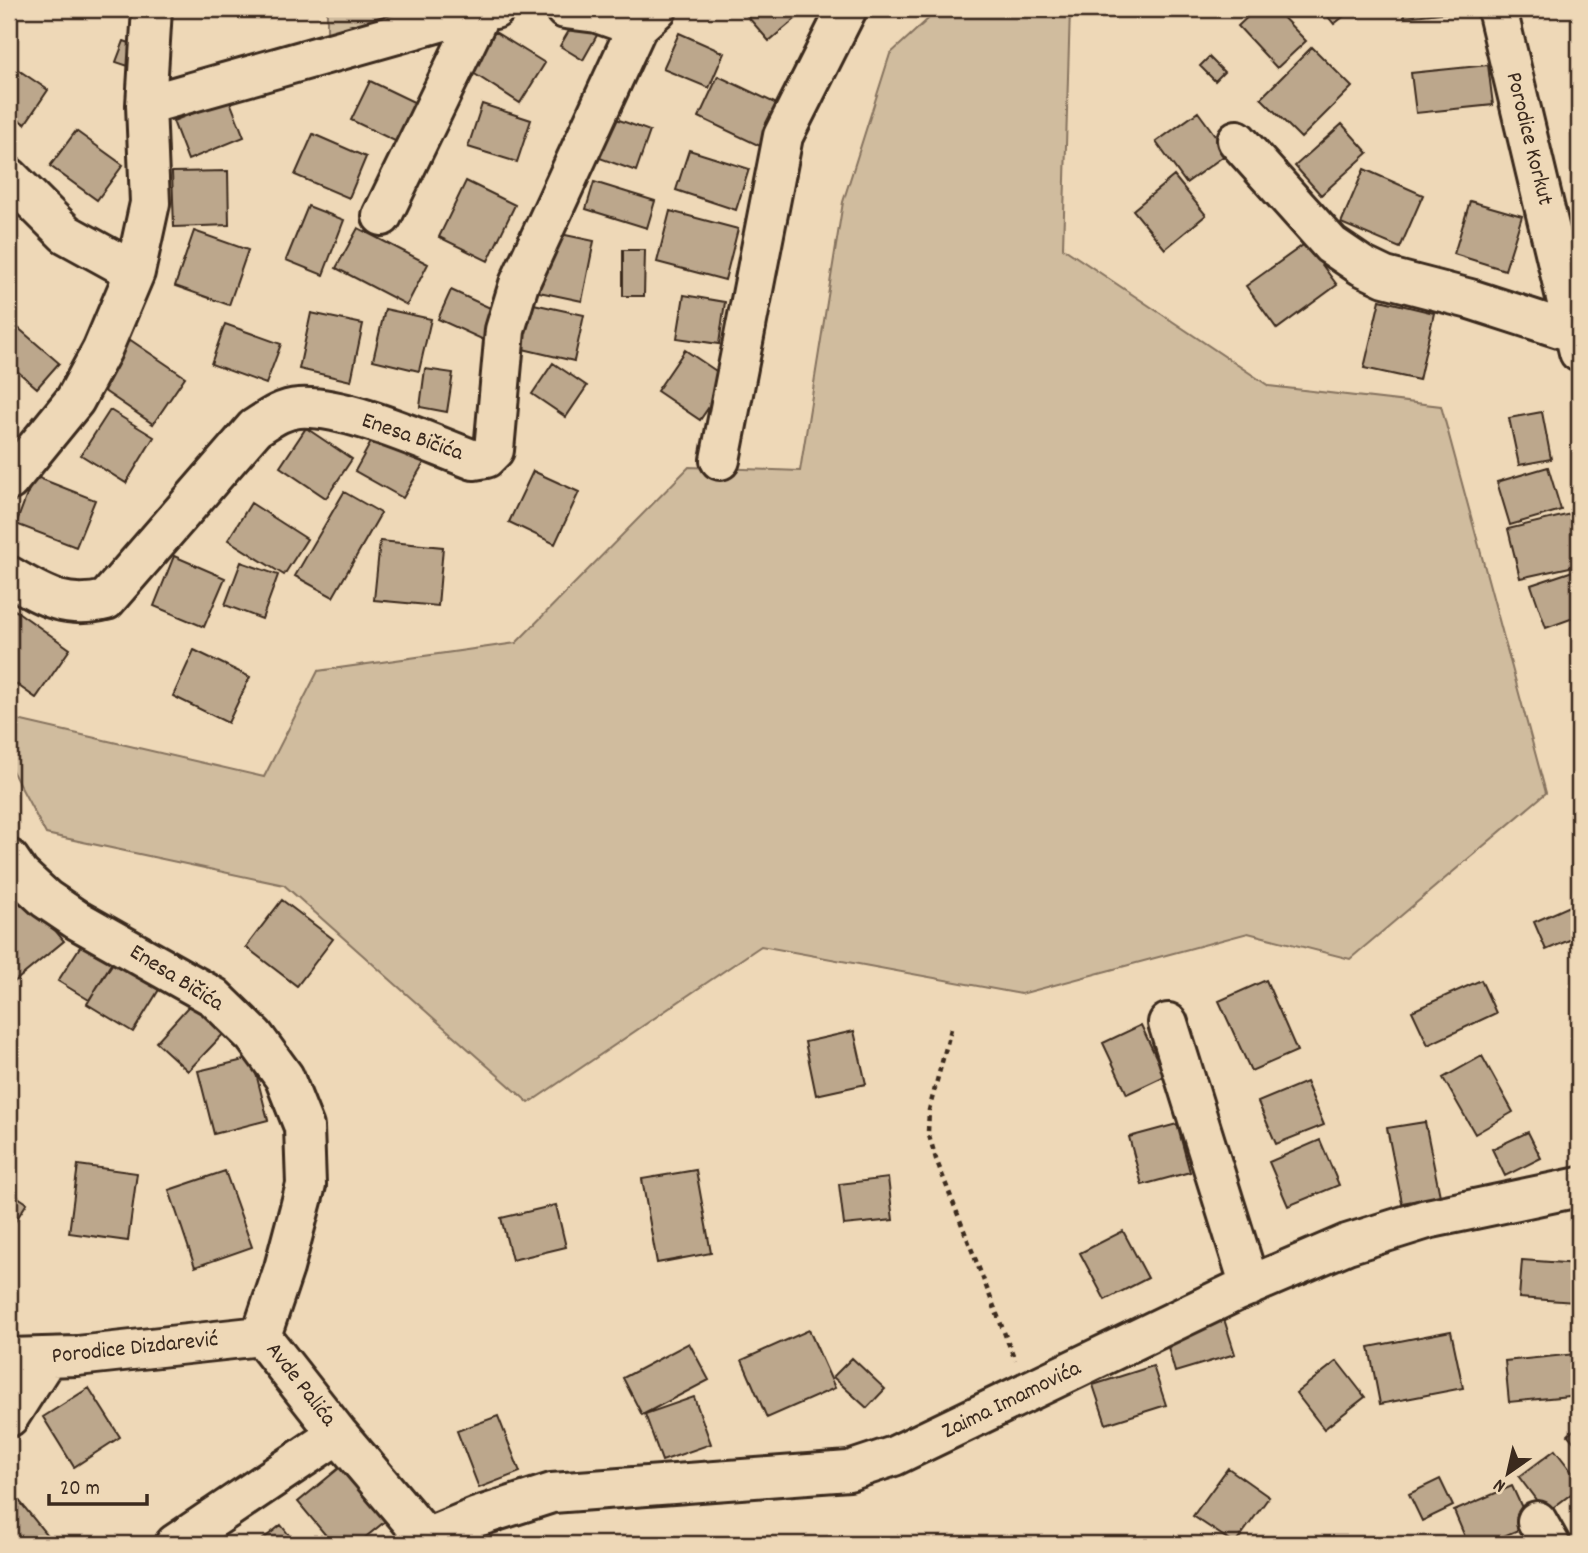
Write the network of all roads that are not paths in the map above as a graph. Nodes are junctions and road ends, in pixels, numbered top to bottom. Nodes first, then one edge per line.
1 (152, 9) edge
2 (488, 9) edge
3 (565, 9) edge
4 (847, 9) edge
5 (1497, 9) edge
6 (423, 18) edge
7 (647, 18) edge
8 (146, 105) junction
9 (1237, 140) dead end
10 (9, 177) edge
11 (382, 216) dead end
12 (135, 272) junction
13 (1577, 342) edge
14 (720, 460) dead end
15 (11, 473) edge
16 (9, 576) edge
17 (9, 859) edge
18 (1168, 1023) dead end
19 (1579, 1186) edge
20 (1250, 1286) junction
21 (261, 1336) junction
22 (9, 1358) edge
23 (46, 1359) junction
24 (9, 1417) edge
25 (338, 1434) junction
26 (426, 1541) edge
27 (175, 1544) edge

1 - 8 street
2 - 6 street
2 - 11 street
3 - 7 street, Enesa Bičića
4 - 14 street
5 - 13 street, Porodice Korkut
6 - 8 street
7 - 16 street, Enesa Bičića
8 - 12 street
9 - 13 street
10 - 12 street
12 - 15 street
17 - 21 street, Enesa Bičića
18 - 20 street
19 - 20 street, Zaima Imamovića
20 - 26 street, Zaima Imamovića
21 - 23 street, Porodice Dizdarević
21 - 25 street, Avde Palića
22 - 23 street, Porodice Dizdarević
23 - 24 street
25 - 26 street, Avde Palića
25 - 27 street, Avde Palića

